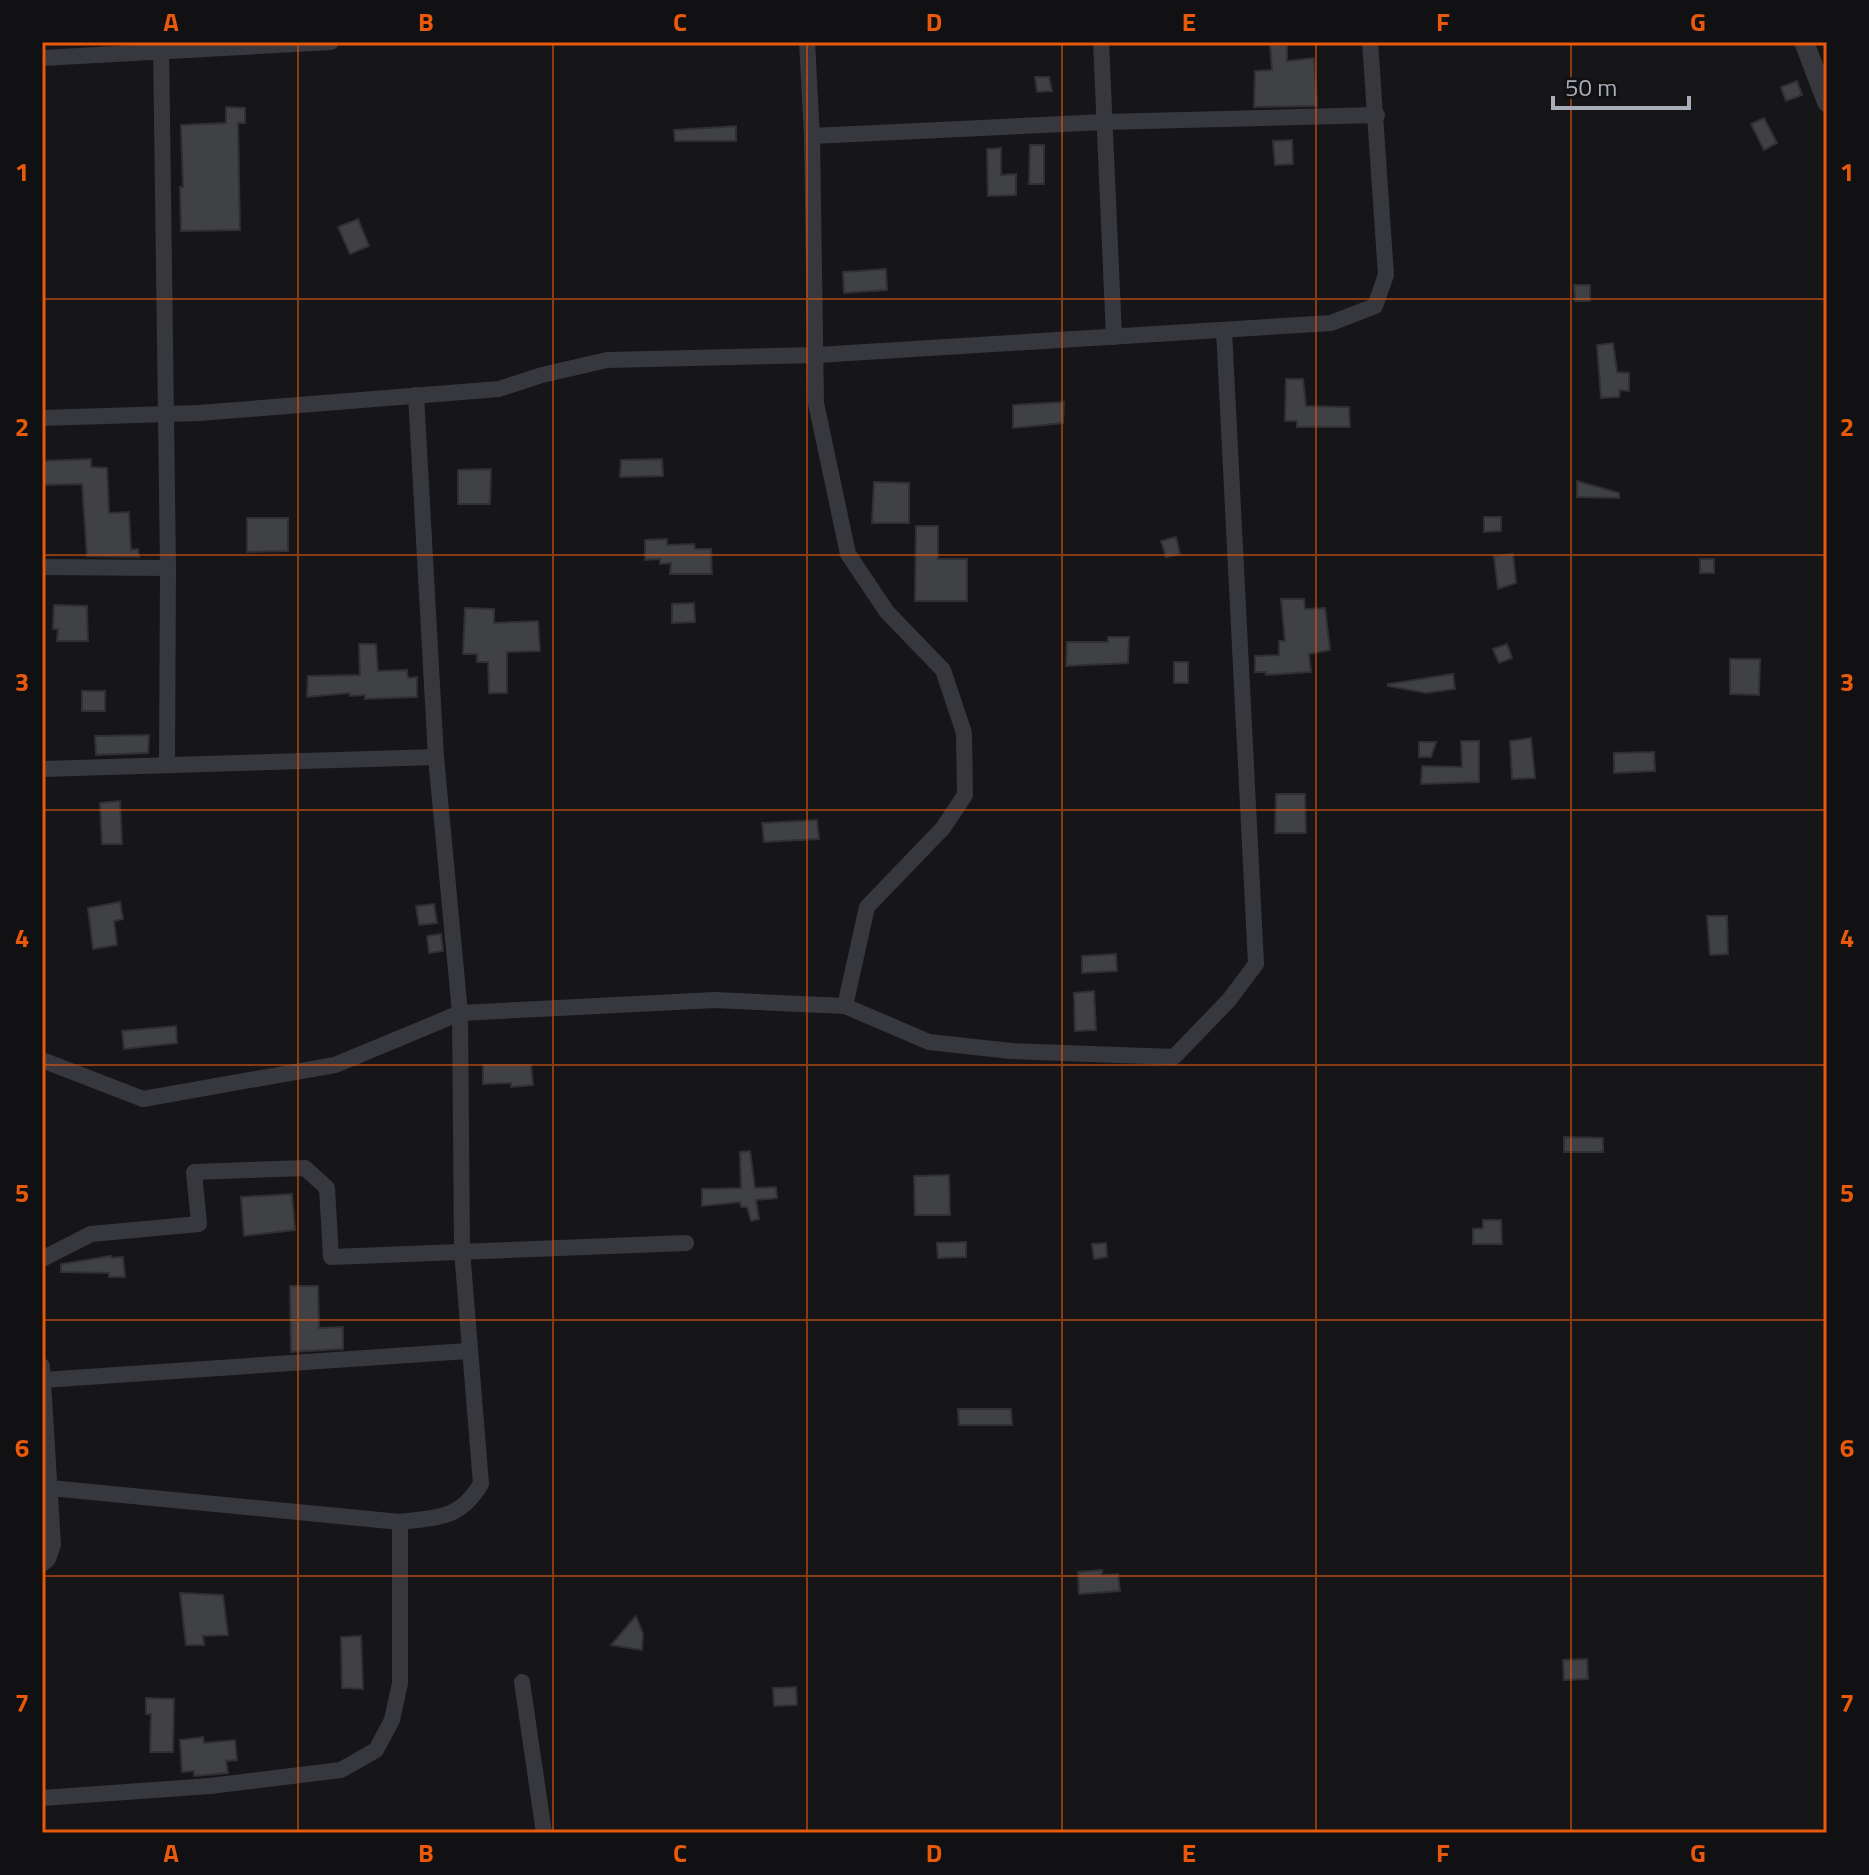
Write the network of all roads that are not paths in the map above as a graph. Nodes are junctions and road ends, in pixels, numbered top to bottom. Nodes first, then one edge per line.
1 (331, 42) edge
2 (807, 42) edge
3 (1101, 42) edge
4 (1370, 42) edge
5 (1804, 42) edge
6 (161, 47) edge
7 (42, 58) edge
8 (1827, 102) edge
9 (1377, 115) junction
10 (1105, 122) junction
11 (812, 136) junction
12 (1224, 330) junction
13 (1114, 337) junction
14 (817, 355) junction
15 (416, 395) junction
16 (166, 414) junction
17 (42, 418) edge
18 (42, 567) edge
19 (168, 568) junction
20 (436, 757) junction
21 (167, 765) junction
22 (42, 769) edge
23 (845, 1006) junction
24 (460, 1013) junction
25 (42, 1060) edge
26 (686, 1243) dead end
27 (462, 1251) junction
28 (42, 1259) edge
29 (468, 1351) junction
30 (42, 1366) edge
31 (43, 1380) edge
32 (50, 1488) junction
33 (400, 1522) junction
34 (42, 1564) edge
35 (522, 1682) dead end
36 (42, 1798) edge
37 (544, 1833) edge

1 - 6 street
2 - 11 street
3 - 10 street
4 - 9 street
5 - 8 street
6 - 7 street
6 - 16 street
9 - 10 street
9 - 12 street
10 - 11 street
10 - 13 street
11 - 14 street
12 - 13 street
12 - 23 street
13 - 14 street
14 - 15 street
14 - 23 street
15 - 16 street
15 - 20 street
16 - 17 street
16 - 19 street
18 - 19 street
19 - 21 street
20 - 21 street
20 - 24 street
21 - 22 street
23 - 24 street
24 - 25 street
24 - 27 street
26 - 27 street
27 - 28 street
27 - 29 street
29 - 31 street
29 - 33 street
30 - 31 street
31 - 32 street
32 - 33 street
32 - 34 street
33 - 36 street
35 - 37 street

